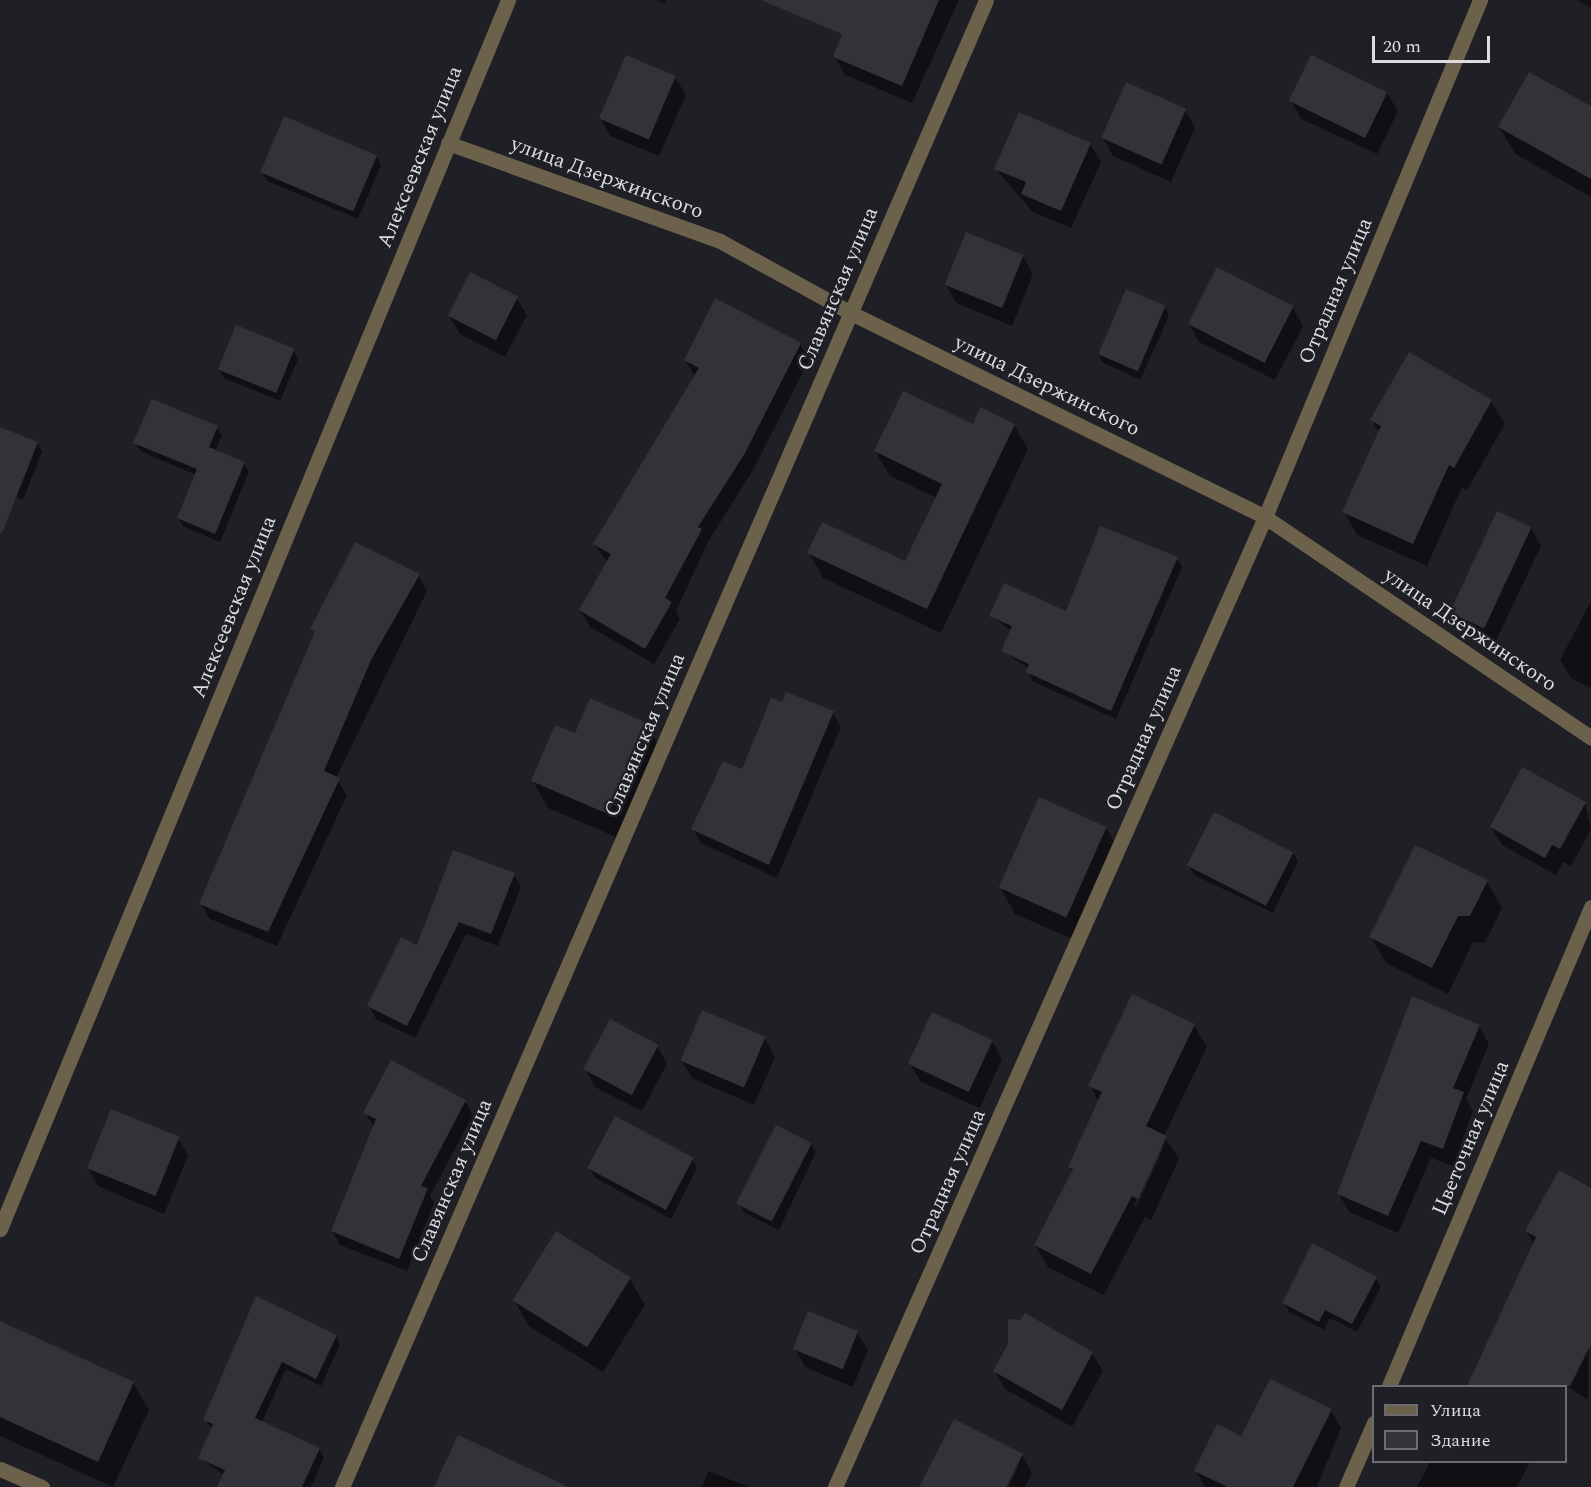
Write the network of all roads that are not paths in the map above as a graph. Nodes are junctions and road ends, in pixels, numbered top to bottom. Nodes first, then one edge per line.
1 (507, 0) edge
2 (986, 0) edge
3 (1480, 0) edge
4 (448, 143) junction
5 (851, 313) junction
6 (1265, 517) junction
7 (1591, 738) edge
8 (1591, 907) edge
9 (0, 1230) edge
10 (1389, 1385) edge
11 (1372, 1428) edge
12 (0, 1469) edge
13 (42, 1487) edge
14 (342, 1487) edge
15 (835, 1487) edge
16 (1346, 1487) edge

1 - 4 street, Алексеевская улица
2 - 5 street, Славянская улица
3 - 6 street, Отрадная улица
4 - 5 street, улица Дзержинского
4 - 9 street, Алексеевская улица
5 - 6 street, улица Дзержинского
5 - 14 street, Славянская улица
6 - 7 street, улица Дзержинского
6 - 15 street, Отрадная улица
8 - 10 street, Цветочная улица
11 - 16 street
12 - 13 street

